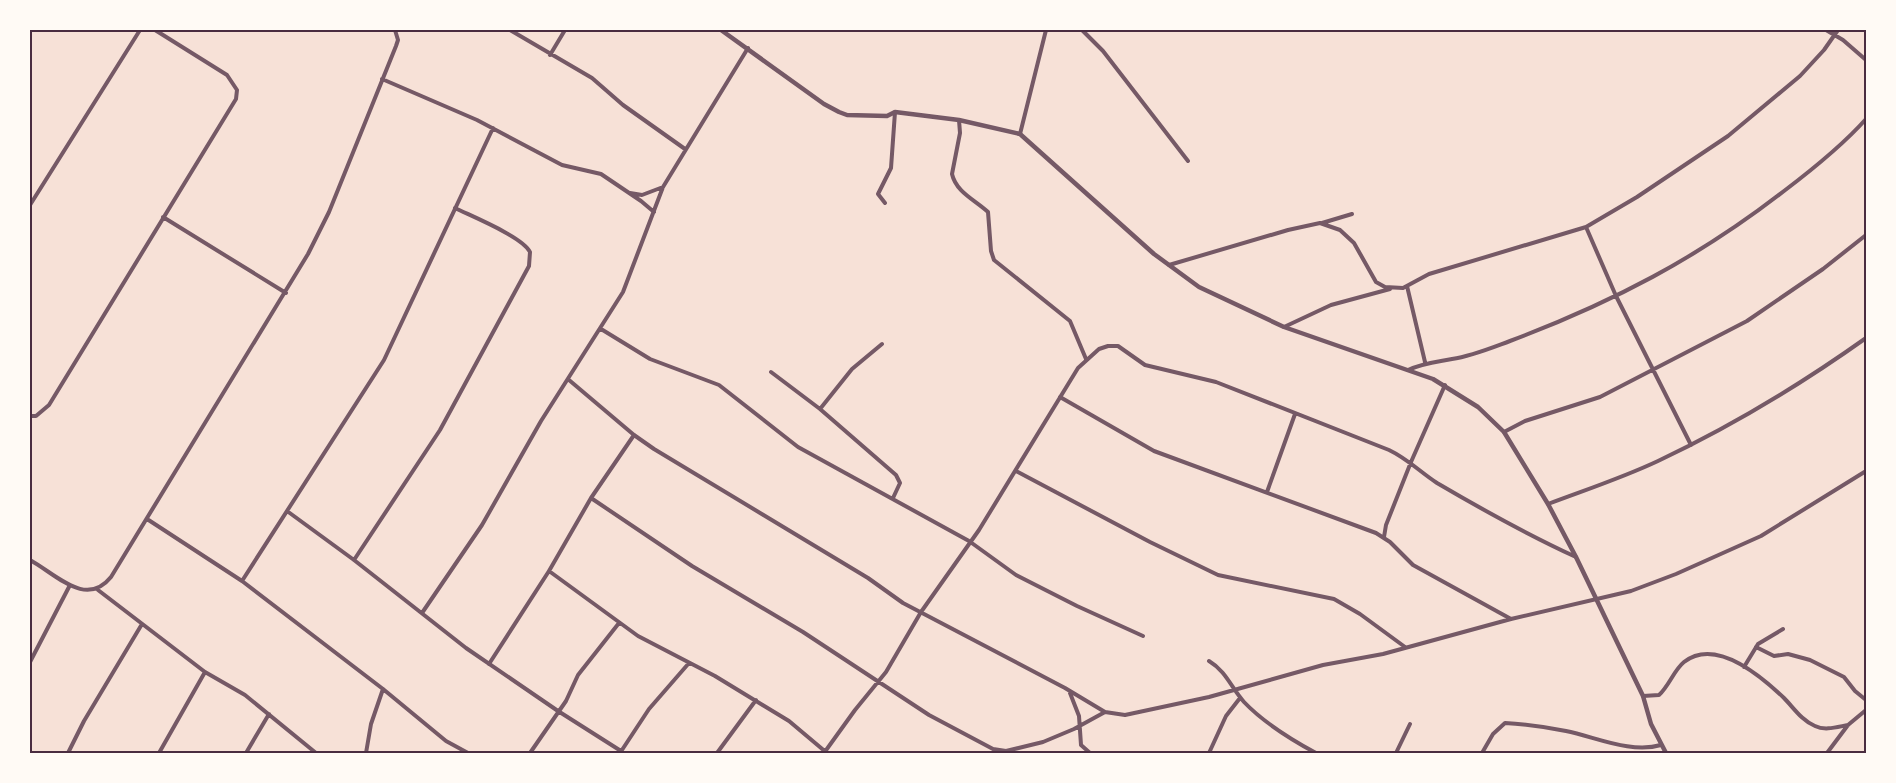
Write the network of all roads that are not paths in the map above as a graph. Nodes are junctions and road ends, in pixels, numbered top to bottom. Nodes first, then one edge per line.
1 (140, 30) edge
2 (155, 30) edge
3 (395, 30) edge
4 (510, 30) edge
5 (565, 30) edge
6 (721, 30) edge
7 (1046, 30) edge
8 (1082, 30) edge
9 (1826, 30) edge
10 (1838, 30) edge
11 (1835, 35) junction
12 (748, 48) junction
13 (550, 55) junction
14 (1866, 60) edge
15 (382, 79) junction
16 (895, 112) junction
17 (1866, 119) edge
18 (960, 120) junction
19 (493, 128) junction
20 (1020, 134) junction
21 (685, 149) junction
22 (1188, 161) dead end
23 (663, 187) junction
24 (628, 193) junction
25 (885, 203) dead end
26 (30, 205) edge
27 (455, 208) junction
28 (654, 212) junction
29 (1352, 214) dead end
30 (163, 217) junction
31 (1320, 223) junction
32 (1586, 227) junction
33 (1866, 236) edge
34 (1169, 265) junction
35 (1407, 286) junction
36 (1391, 288) junction
37 (286, 293) junction
38 (1616, 296) junction
39 (1284, 327) junction
40 (600, 329) junction
41 (1866, 338) edge
42 (882, 344) dead end
43 (1086, 359) junction
44 (1425, 362) junction
45 (1408, 370) junction
46 (1654, 370) junction
47 (771, 372) dead end
48 (569, 380) junction
49 (1445, 385) junction
50 (1060, 397) junction
51 (820, 409) junction
52 (1295, 414) junction
53 (30, 416) edge
54 (1504, 432) junction
55 (634, 436) junction
56 (1691, 445) junction
57 (1411, 462) junction
58 (1016, 471) junction
59 (1866, 471) edge
60 (1267, 492) junction
61 (591, 498) junction
62 (893, 498) junction
63 (1548, 504) junction
64 (287, 511) junction
65 (147, 519) junction
66 (1384, 537) junction
67 (969, 541) junction
68 (1576, 557) junction
69 (30, 560) edge
70 (354, 560) junction
71 (549, 571) junction
72 (242, 581) junction
73 (70, 585) junction
74 (98, 590) junction
75 (1597, 599) junction
76 (921, 612) junction
77 (422, 613) junction
78 (1511, 619) junction
79 (619, 623) junction
80 (142, 624) junction
81 (1783, 629) dead end
82 (1143, 636) dead end
83 (1405, 647) junction
84 (1756, 647) junction
85 (1209, 661) dead end
86 (30, 662) edge
87 (689, 663) junction
88 (489, 664) junction
89 (1744, 667) junction
90 (205, 672) junction
91 (879, 682) junction
92 (383, 689) junction
93 (1236, 689) junction
94 (1070, 691) junction
95 (1643, 696) junction
96 (1240, 698) junction
97 (756, 700) junction
98 (1866, 700) edge
99 (1866, 710) edge
100 (558, 711) junction
101 (1104, 712) junction
102 (269, 714) junction
103 (1410, 724) dead end
104 (1079, 725) junction
105 (1848, 725) junction
106 (1661, 745) junction
107 (993, 751) edge
108 (620, 752) edge
109 (68, 753) edge
110 (159, 753) edge
111 (246, 753) edge
112 (316, 753) edge
113 (366, 753) edge
114 (468, 753) edge
115 (530, 753) edge
116 (717, 753) edge
117 (826, 753) edge
118 (1090, 753) edge
119 (1209, 753) edge
120 (1316, 753) edge
121 (1396, 753) edge
122 (1482, 753) edge
123 (1666, 753) edge
124 (1827, 753) edge

1 - 26 street
2 - 30 street
3 - 15 street
4 - 13 street
5 - 13 street
6 - 12 street
7 - 20 street
8 - 22 street
9 - 11 street
10 - 11 street
11 - 14 street
11 - 32 street
12 - 16 street
12 - 21 street
13 - 21 street
15 - 19 street
15 - 37 street
16 - 18 street
16 - 25 street
17 - 38 street
18 - 20 street
18 - 43 street
19 - 24 street
19 - 27 street
20 - 34 street
21 - 23 street
23 - 24 street
23 - 28 street
24 - 28 street
27 - 64 street
27 - 70 street
28 - 40 street
29 - 31 street
30 - 37 street
30 - 53 street
31 - 34 street
31 - 36 street
32 - 35 street
32 - 38 street
33 - 46 street
34 - 39 street
35 - 36 street
35 - 44 street
36 - 39 street
37 - 65 street
38 - 44 street
38 - 46 street
39 - 45 street
40 - 48 street
40 - 62 street
41 - 56 street
42 - 51 street
43 - 50 street
43 - 52 street
44 - 45 street
45 - 49 street
46 - 54 street
46 - 56 street
47 - 51 street
48 - 55 street
48 - 77 street
49 - 54 street
49 - 57 street
50 - 58 street
50 - 60 street
51 - 62 street
52 - 57 street
52 - 60 street
54 - 63 street
55 - 61 street
55 - 76 street
56 - 63 street
57 - 66 street
57 - 68 street
58 - 67 street
58 - 83 street
59 - 75 street
60 - 66 street
61 - 71 street
61 - 91 street
62 - 67 street
63 - 68 street
64 - 70 street
64 - 72 street
65 - 72 street
65 - 74 street
66 - 78 street
67 - 76 street
67 - 82 street
68 - 75 street
69 - 73 street
70 - 77 street
71 - 79 street
71 - 88 street
72 - 92 street
73 - 74 street
73 - 86 street
74 - 80 street
75 - 78 street
75 - 95 street
76 - 91 street
76 - 94 street
77 - 88 street
78 - 83 street
79 - 87 street
79 - 100 street
80 - 90 street
80 - 109 street
81 - 84 street
83 - 93 street
84 - 89 street
84 - 98 street
85 - 93 street
87 - 97 street
87 - 108 street
88 - 100 street
89 - 95 street
89 - 105 street
90 - 102 street
90 - 110 street
91 - 107 street
91 - 117 street
92 - 113 street
92 - 114 street
93 - 96 street
93 - 101 street
94 - 101 street
94 - 104 street
95 - 106 street
96 - 119 street
96 - 120 street
97 - 116 street
97 - 117 street
99 - 105 street
100 - 108 street
100 - 115 street
101 - 104 street
102 - 111 street
102 - 112 street
103 - 121 street
104 - 107 street
104 - 118 street
105 - 124 street
106 - 122 street
106 - 123 street

